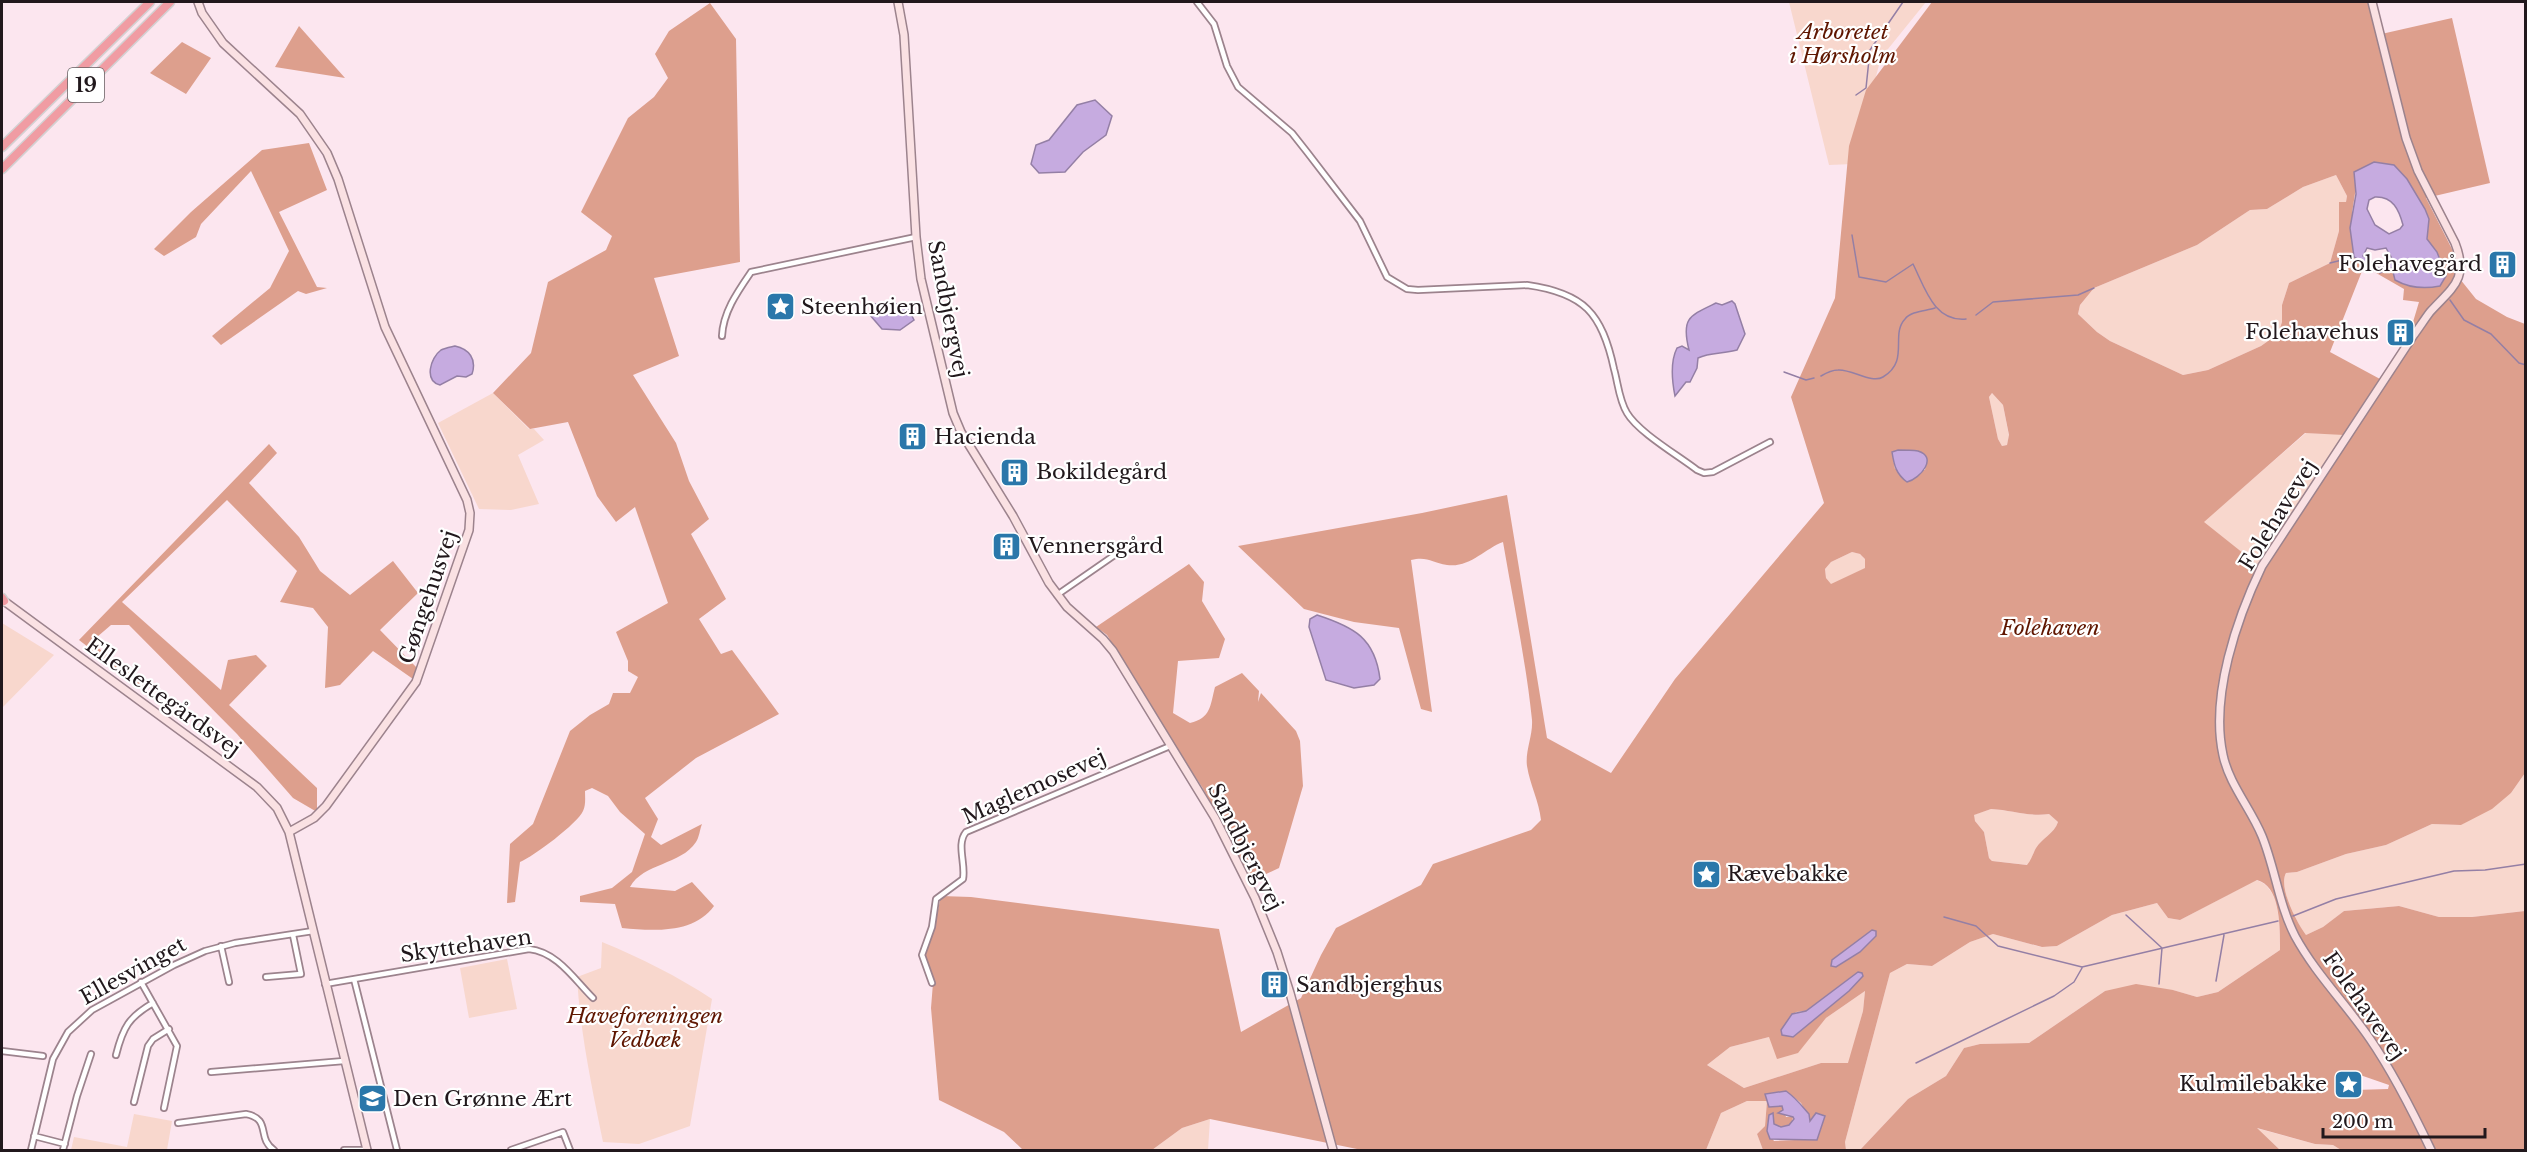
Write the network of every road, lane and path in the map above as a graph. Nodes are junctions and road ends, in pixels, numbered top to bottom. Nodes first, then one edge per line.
1 (150, 2) edge
2 (170, 2) edge
3 (198, 2) edge
4 (898, 2) edge
5 (1197, 2) edge
6 (2372, 2) edge
7 (2, 147) edge
8 (2, 169) edge
9 (916, 237) junction
10 (722, 336) dead end
11 (1770, 442) dead end
12 (1119, 552) dead end
13 (1057, 595) junction
14 (2, 599) edge
15 (1170, 746) junction
16 (288, 832) junction
17 (313, 931) junction
18 (294, 935) junction
19 (221, 946) junction
20 (266, 977) dead end
21 (354, 979) junction
22 (141, 982) junction
23 (229, 982) dead end
24 (932, 983) dead end
25 (325, 984) junction
26 (593, 998) dead end
27 (153, 1003) junction
28 (169, 1029) junction
29 (2, 1051) edge
30 (91, 1054) dead end
31 (116, 1055) dead end
32 (42, 1056) dead end
33 (344, 1061) junction
34 (211, 1072) dead end
35 (134, 1102) dead end
36 (164, 1108) dead end
37 (178, 1123) dead end
38 (34, 1136) junction
39 (65, 1144) junction
40 (31, 1150) edge
41 (63, 1150) edge
42 (274, 1150) edge
43 (344, 1150) edge
44 (367, 1150) edge
45 (397, 1150) edge
46 (511, 1150) edge
47 (570, 1150) edge
48 (1333, 1150) edge
49 (2431, 1150) edge

1 - 7 highway, 19
2 - 8 highway, 19
3 - 16 street, Gøngehusvej
4 - 9 street, Sandbjergvej
5 - 11 street
6 - 49 street, Folehavevej
9 - 10 street
9 - 13 street, Sandbjergvej
12 - 13 street
13 - 15 street, Sandbjergvej
14 - 16 street, Elleslettegårdsvej
15 - 24 street, Maglemosevej
15 - 48 street, Sandbjergvej
16 - 17 street
17 - 18 street, Ellesvinget
17 - 25 street
18 - 19 street, Ellesvinget
18 - 20 street
19 - 22 street, Ellesvinget
19 - 23 street, Ellesvinget
21 - 25 street, Skyttehaven
21 - 26 street, Skyttehaven
21 - 45 street
22 - 27 street
22 - 38 street, Ellesvinget
25 - 33 street
27 - 28 street
27 - 31 street
28 - 35 street
28 - 36 street
29 - 32 street
30 - 39 street
33 - 34 street
33 - 44 street
37 - 42 street
38 - 39 street
38 - 40 street, Ellesvinget
39 - 41 street
43 - 44 street
46 - 47 street

